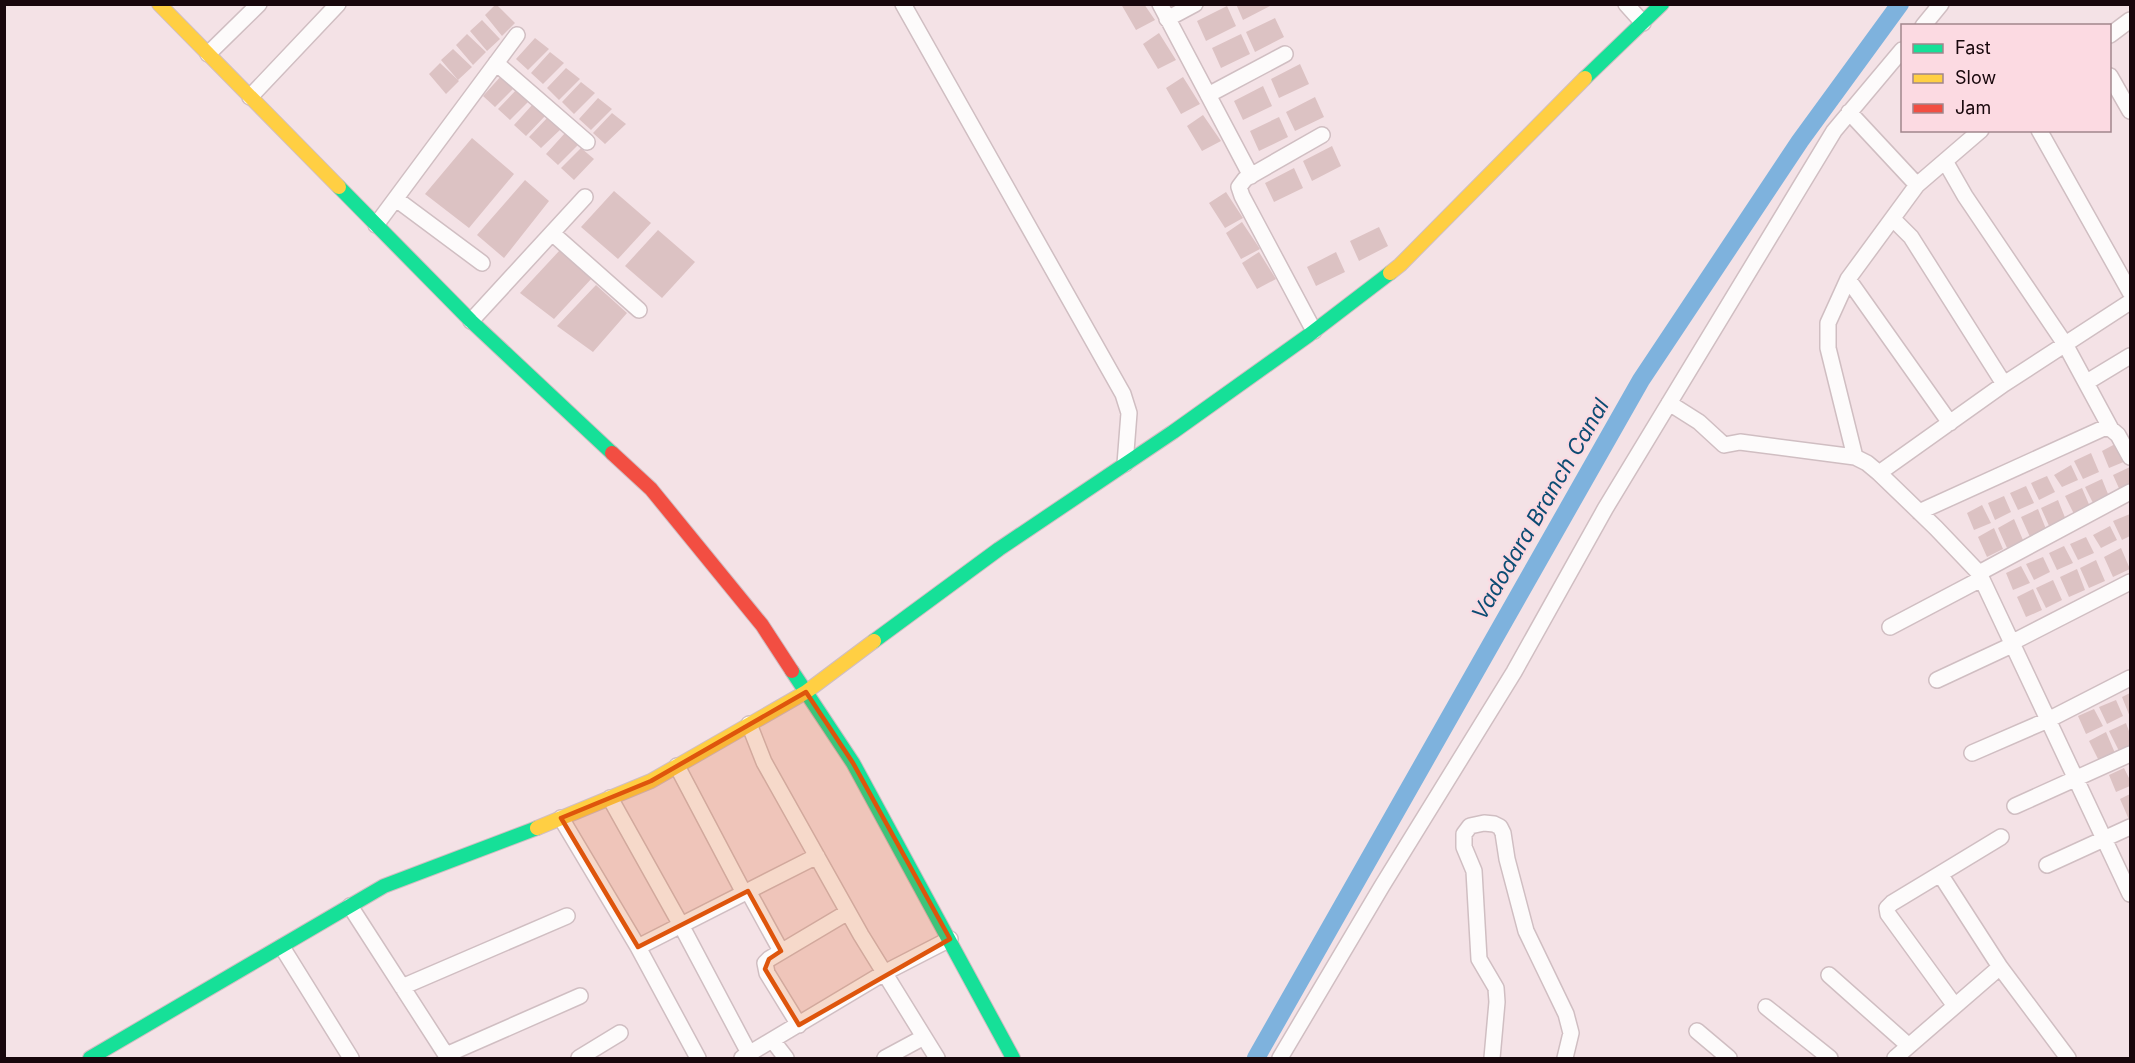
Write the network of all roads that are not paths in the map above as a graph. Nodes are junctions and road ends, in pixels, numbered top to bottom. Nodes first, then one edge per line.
1 (260, 4) edge
2 (338, 4) edge
3 (903, 4) edge
4 (1160, 4) edge
5 (1195, 4) edge
6 (1626, 4) edge
7 (1662, 4) edge
8 (1941, 4) edge
9 (161, 5) edge
10 (1167, 19) junction
11 (2130, 20) edge
12 (1643, 23) junction
13 (1925, 24) edge
14 (2111, 34) edge
15 (517, 35) dead end
16 (1901, 51) edge
17 (208, 54) junction
18 (1285, 54) dead end
19 (496, 63) junction
20 (2111, 79) edge
21 (1208, 95) junction
22 (250, 97) junction
23 (2130, 111) edge
24 (1849, 112) junction
25 (1979, 132) edge
26 (2040, 132) edge
27 (1322, 135) dead end
28 (587, 142) dead end
29 (1945, 161) junction
30 (1251, 176) junction
31 (1917, 185) junction
32 (585, 197) dead end
33 (396, 199) junction
34 (1893, 219) junction
35 (376, 225) junction
36 (552, 233) junction
37 (482, 263) dead end
38 (1848, 279) junction
39 (2130, 292) edge
40 (2130, 302) edge
41 (639, 310) dead end
42 (471, 321) junction
43 (1314, 331) junction
44 (2065, 344) junction
45 (2130, 356) edge
46 (2087, 382) junction
47 (2004, 384) junction
48 (1669, 403) junction
49 (1950, 423) junction
50 (2111, 429) junction
51 (1855, 457) junction
52 (2130, 457) edge
53 (1125, 464) junction
54 (1879, 473) junction
55 (2130, 492) edge
56 (1919, 512) junction
57 (1980, 576) junction
58 (2130, 582) edge
59 (1890, 627) dead end
60 (2012, 644) junction
61 (2130, 678) edge
62 (1937, 680) dead end
63 (806, 692) junction
64 (2048, 720) junction
65 (749, 724) junction
66 (1972, 753) dead end
67 (2130, 754) edge
68 (677, 766) junction
69 (2076, 779) junction
70 (610, 798) junction
71 (2015, 806) dead end
72 (561, 818) junction
73 (2130, 827) edge
74 (2001, 837) dead end
75 (2104, 840) junction
76 (817, 856) junction
77 (2047, 865) dead end
78 (1940, 873) junction
79 (746, 892) junction
80 (2130, 894) edge
81 (350, 906) junction
82 (848, 912) junction
83 (567, 916) dead end
84 (681, 925) junction
85 (950, 939) junction
86 (282, 947) junction
87 (638, 947) junction
88 (781, 951) junction
89 (2000, 967) junction
90 (884, 973) junction
91 (1829, 975) dead end
92 (402, 987) junction
93 (580, 996) dead end
94 (1955, 1006) junction
95 (1766, 1007) dead end
96 (799, 1025) junction
97 (1697, 1031) dead end
98 (620, 1033) dead end
99 (924, 1037) junction
100 (773, 1041) junction
101 (1909, 1046) junction
102 (447, 1057) edge
103 (746, 1057) edge
104 (90, 1059) edge
105 (351, 1059) edge
106 (579, 1059) edge
107 (698, 1059) edge
108 (786, 1059) edge
109 (885, 1059) edge
110 (937, 1059) edge
111 (1013, 1059) edge
112 (1280, 1059) edge
113 (1492, 1059) edge
114 (1565, 1059) edge
115 (1728, 1059) edge
116 (1830, 1059) edge
117 (1895, 1059) edge
118 (2068, 1059) edge

1 - 17 street
2 - 22 street
3 - 53 street
4 - 10 street
5 - 10 street
6 - 12 street
7 - 12 street
8 - 13 street
9 - 17 street
10 - 21 street
11 - 14 street
12 - 43 street
15 - 19 street
16 - 24 street
17 - 22 street
18 - 21 street
19 - 28 street
19 - 33 street
20 - 23 street
21 - 30 street
22 - 35 street
24 - 31 street
24 - 48 street
25 - 29 street
26 - 39 street
27 - 30 street
29 - 31 street
29 - 44 street
30 - 43 street
31 - 34 street
32 - 36 street
33 - 35 street
33 - 37 street
34 - 38 street
34 - 47 street
35 - 42 street
36 - 41 street
36 - 42 street
38 - 49 street
38 - 51 street
40 - 44 street
42 - 63 street
43 - 53 street
44 - 46 street
44 - 47 street
45 - 46 street
46 - 50 street
47 - 49 street
48 - 51 street
48 - 112 street
49 - 54 street
50 - 52 street
50 - 56 street
51 - 54 street
53 - 63 street
54 - 56 street
55 - 57 street
56 - 57 street
57 - 59 street
57 - 60 street
58 - 60 street
60 - 62 street
60 - 64 street
61 - 64 street
63 - 65 street
63 - 85 street
64 - 66 street
64 - 69 street
65 - 68 street
65 - 76 street
67 - 69 street
68 - 70 street
68 - 79 street
69 - 71 street
69 - 75 street
70 - 72 street
70 - 84 street
72 - 81 street
72 - 87 street
73 - 75 street
74 - 78 street
75 - 77 street
75 - 80 street
76 - 79 street
76 - 82 street
78 - 89 street
78 - 94 street
79 - 84 street
79 - 88 street
81 - 86 street
81 - 92 street
82 - 88 street
82 - 90 street
83 - 92 street
84 - 87 street
84 - 103 street
85 - 90 street
85 - 111 street
86 - 104 street
86 - 105 street
87 - 107 street
88 - 96 street
89 - 94 street
89 - 118 street
90 - 96 street
90 - 99 street
91 - 101 street
92 - 102 street
93 - 102 street
94 - 101 street
95 - 116 street
96 - 100 street
97 - 115 street
98 - 106 street
99 - 109 street
99 - 110 street
100 - 103 street
100 - 108 street
101 - 117 street
113 - 114 street

